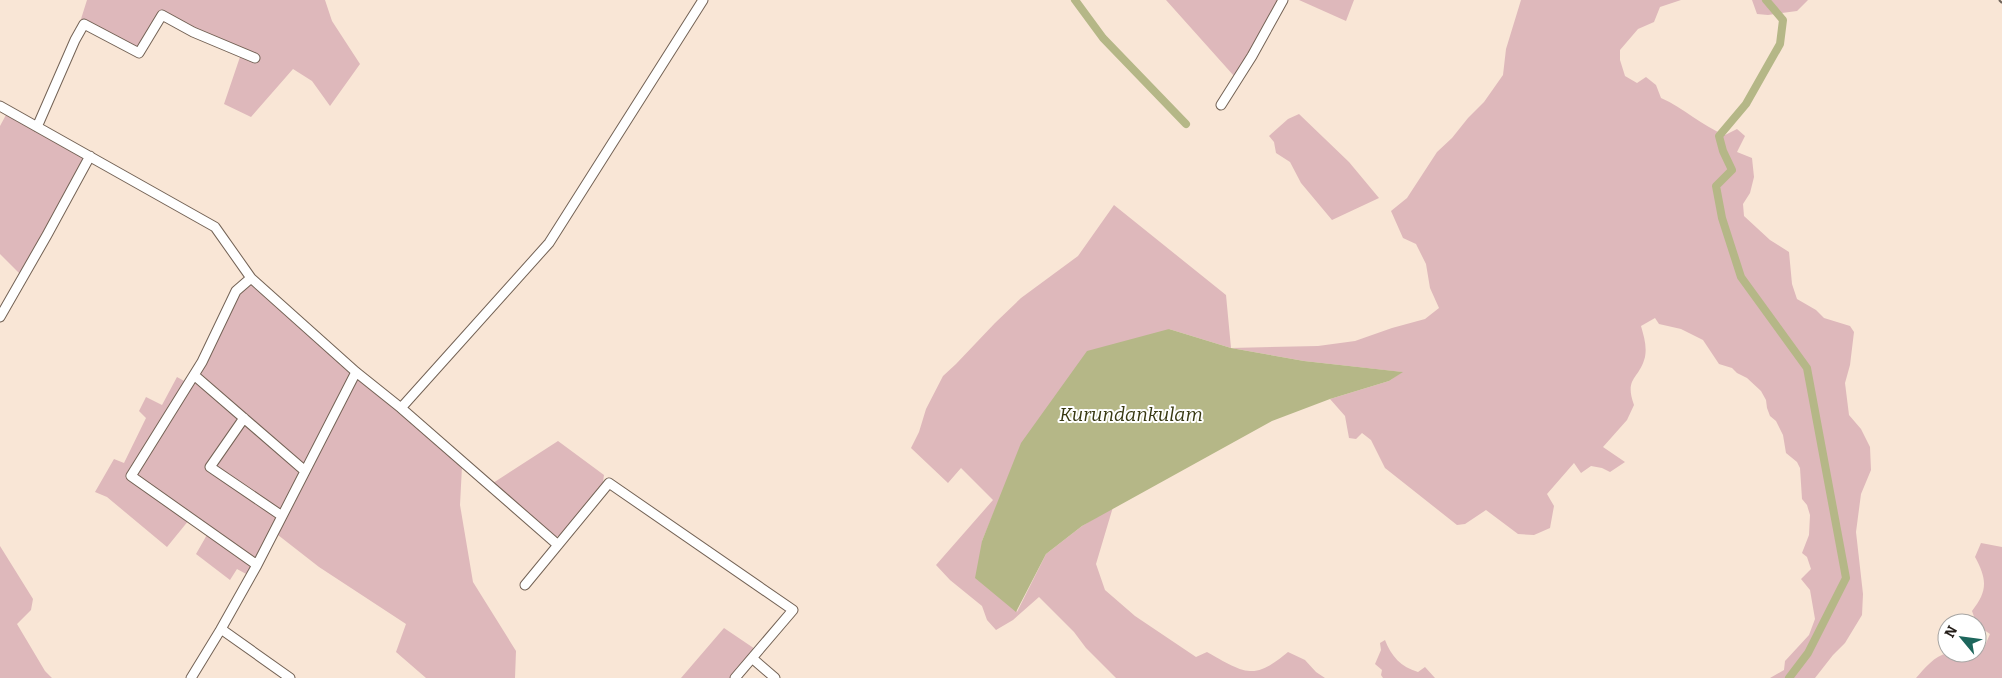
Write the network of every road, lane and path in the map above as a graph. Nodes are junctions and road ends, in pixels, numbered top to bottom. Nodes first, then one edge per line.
1 (703, 0) edge
2 (1283, 0) edge
3 (255, 58) dead end
4 (1221, 105) dead end
5 (0, 106) edge
6 (37, 126) junction
7 (90, 156) junction
8 (251, 278) junction
9 (0, 317) edge
10 (356, 372) junction
11 (194, 375) junction
12 (401, 408) junction
13 (244, 418) junction
14 (305, 471) junction
15 (282, 516) junction
16 (558, 545) junction
17 (257, 565) junction
18 (525, 585) dead end
19 (221, 629) junction
20 (752, 658) junction
21 (191, 678) edge
22 (290, 678) edge
23 (735, 678) edge
24 (775, 678) edge

1 - 12 street
2 - 4 street
3 - 6 street
5 - 6 street
6 - 7 street
7 - 8 street
7 - 9 street
8 - 10 street
8 - 11 street
10 - 12 street
10 - 14 street
11 - 13 street
11 - 17 street
12 - 16 street
13 - 14 street
13 - 15 street
14 - 15 street
15 - 17 street
16 - 18 street
16 - 20 street
17 - 19 street
19 - 21 street
19 - 22 street
20 - 23 street
20 - 24 street

